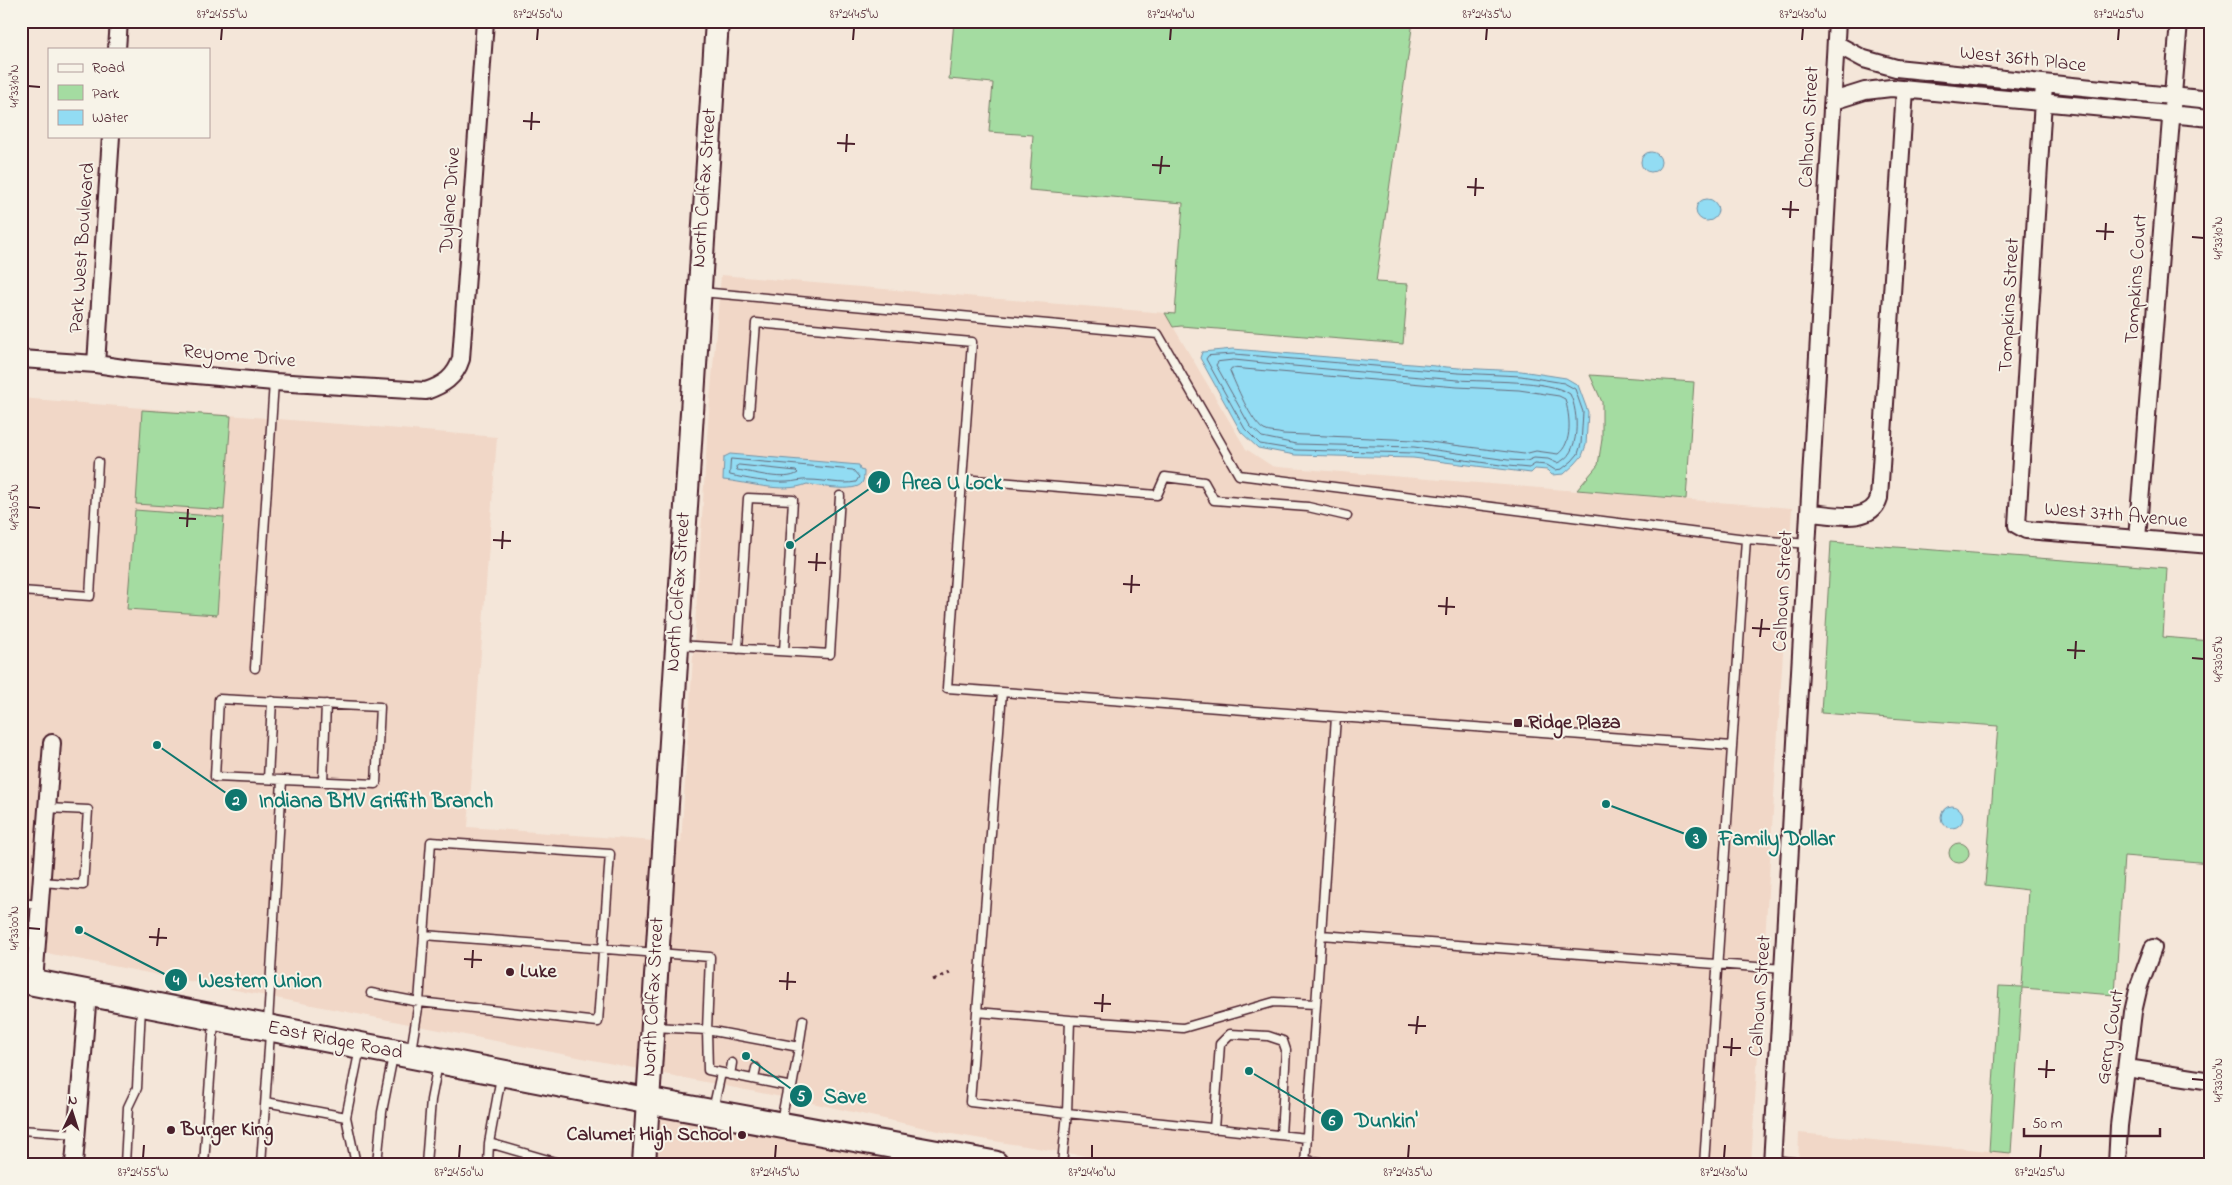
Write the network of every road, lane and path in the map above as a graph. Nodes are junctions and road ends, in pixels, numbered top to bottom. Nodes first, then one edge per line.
1 (119, 21) edge
2 (485, 21) edge
3 (716, 21) edge
4 (1837, 21) edge
5 (2179, 21) edge
6 (1836, 44) junction
7 (117, 48) edge
8 (2044, 84) junction
9 (1906, 89) junction
10 (2173, 97) junction
11 (2211, 100) edge
12 (1833, 101) junction
13 (2043, 101) junction
14 (2172, 114) junction
15 (2211, 118) edge
16 (111, 138) edge
17 (699, 292) junction
18 (21, 359) edge
19 (96, 364) junction
20 (450, 379) joint
21 (274, 382) junction
22 (749, 414) dead end
23 (98, 462) dead end
24 (962, 479) junction
25 (840, 496) dead end
26 (1810, 513) junction
27 (1347, 516) dead end
28 (2019, 528) joint
29 (2137, 539) junction
30 (1746, 540) junction
31 (1808, 544) junction
32 (2211, 545) edge
33 (21, 591) edge
34 (676, 645) junction
35 (738, 648) junction
36 (784, 651) junction
37 (255, 668) dead end
38 (1002, 692) junction
39 (272, 701) junction
40 (326, 704) junction
41 (1336, 717) junction
42 (52, 743) dead end
43 (1732, 746) junction
44 (268, 779) junction
45 (282, 780) junction
46 (323, 782) junction
47 (47, 808) junction
48 (41, 882) junction
49 (21, 903) edge
50 (39, 905) junction
51 (424, 934) junction
52 (1321, 935) junction
53 (603, 948) junction
54 (2154, 948) dead end
55 (656, 952) junction
56 (1717, 964) junction
57 (1784, 969) junction
58 (950, 973) dead end
59 (933, 980) dead end
60 (28, 981) edge
61 (88, 993) junction
62 (371, 993) dead end
63 (419, 1002) junction
64 (141, 1003) junction
65 (1316, 1004) junction
66 (977, 1012) junction
67 (214, 1017) junction
68 (803, 1020) dead end
69 (1070, 1020) junction
70 (652, 1027) junction
71 (269, 1028) junction
72 (707, 1030) junction
73 (738, 1036) junction
74 (736, 1044) dead end
75 (360, 1046) junction
76 (799, 1046) junction
77 (402, 1054) junction
78 (439, 1061) junction
79 (732, 1063) dead end
80 (756, 1068) dead end
81 (2127, 1068) junction
82 (502, 1073) junction
83 (721, 1073) junction
84 (730, 1075) junction
85 (754, 1080) junction
86 (2211, 1081) edge
87 (788, 1086) junction
88 (648, 1101) junction
89 (266, 1102) junction
90 (712, 1112) junction
91 (1067, 1113) junction
92 (346, 1117) junction
93 (781, 1125) junction
94 (1214, 1129) junction
95 (21, 1130) edge
96 (76, 1134) junction
97 (1280, 1135) junction
98 (1307, 1138) junction
99 (489, 1142) junction
100 (1305, 1162) edge
101 (1772, 1162) edge
102 (74, 1164) edge
103 (125, 1164) edge
104 (204, 1164) edge
105 (261, 1164) edge
106 (356, 1164) edge
107 (377, 1164) edge
108 (426, 1164) edge
109 (488, 1164) edge
110 (562, 1164) edge
111 (644, 1164) edge
112 (995, 1164) edge
113 (1062, 1164) edge
114 (1333, 1164) edge
115 (1704, 1164) edge
116 (1812, 1164) edge
117 (2117, 1164) edge

1 - 7 street
2 - 20 street, Dylane Drive
3 - 17 street, North Colfax Street
4 - 6 street, Calhoun Street
5 - 10 street, Tompkins Court
6 - 8 street, West 36th Place
6 - 12 street, Calhoun Street
8 - 10 street, West 36th Place
8 - 13 street, Tompkins Street
9 - 12 street, West 36th Place
9 - 13 street, West 36th Place
9 - 26 street
10 - 11 street, West 36th Place
10 - 14 street, Tompkins Court
12 - 26 street, Calhoun Street
13 - 14 street, West 36th Place
13 - 28 street, Tompkins Street
14 - 15 street, West 36th Place
14 - 29 street, Tompkins Court
16 - 19 street, Park West Boulevard
17 - 30 lane
17 - 34 street, North Colfax Street
18 - 19 street, Reyome Drive
19 - 21 street, Reyome Drive
20 - 21 street, Reyome Drive
21 - 37 lane
22 - 24 lane
23 - 33 lane
24 - 27 lane
24 - 38 lane
25 - 36 lane
26 - 31 street, Calhoun Street
28 - 29 street, West 37th Avenue
29 - 32 street, West 37th Avenue
30 - 31 lane
30 - 43 lane
31 - 57 street, Calhoun Street
34 - 35 lane
34 - 55 street, North Colfax Street
35 - 36 lane
35 - 36 lane
38 - 41 lane
38 - 66 lane
39 - 40 lane
39 - 44 lane
39 - 44 lane
40 - 46 lane
40 - 46 lane
41 - 43 lane
41 - 52 lane
42 - 47 street
43 - 56 lane
44 - 45 lane
45 - 46 lane
45 - 71 lane
47 - 48 street
47 - 48 lane
48 - 50 street
49 - 50 lane
50 - 60 street
51 - 53 lane
51 - 53 lane
51 - 63 lane
52 - 56 lane
52 - 65 lane
53 - 55 lane
53 - 63 lane
54 - 81 street, Gerry Court
55 - 70 street, North Colfax Street
55 - 72 lane
56 - 57 lane
56 - 115 lane
57 - 101 street, Calhoun Street
58 - 59 path
60 - 61 main road, East Ridge Road
61 - 64 main road, East Ridge Road
61 - 96 street
62 - 63 lane
63 - 77 lane
64 - 67 main road, East Ridge Road
64 - 103 lane
65 - 69 lane
65 - 98 lane
66 - 69 lane
66 - 91 lane
67 - 71 main road, East Ridge Road
67 - 104 lane
68 - 76 lane
69 - 91 lane
70 - 72 lane
70 - 88 street, North Colfax Street
71 - 75 main road, East Ridge Road
71 - 89 lane
72 - 73 lane
72 - 83 lane
73 - 74 lane
73 - 76 lane
75 - 77 main road, East Ridge Road
75 - 92 lane
76 - 87 lane
77 - 78 main road, East Ridge Road
77 - 107 lane
78 - 82 main road, East Ridge Road
78 - 108 lane
79 - 84 lane
80 - 85 lane
81 - 86 street
81 - 117 street, Gerry Court
82 - 88 main road, East Ridge Road
82 - 99 lane
83 - 84 lane
83 - 90 lane
84 - 85 lane
85 - 87 lane
87 - 93 lane
88 - 90 main road, East Ridge Road
88 - 111 street, North Colfax Street
89 - 92 lane
89 - 105 lane
90 - 93 main road, East Ridge Road
91 - 94 lane
91 - 113 lane
92 - 106 lane
93 - 112 main road, East Ridge Road
94 - 97 lane
94 - 97 lane
95 - 96 lane
96 - 102 street
97 - 98 lane
98 - 100 lane
99 - 109 lane
99 - 110 lane
100 - 114 lane
101 - 116 lane

